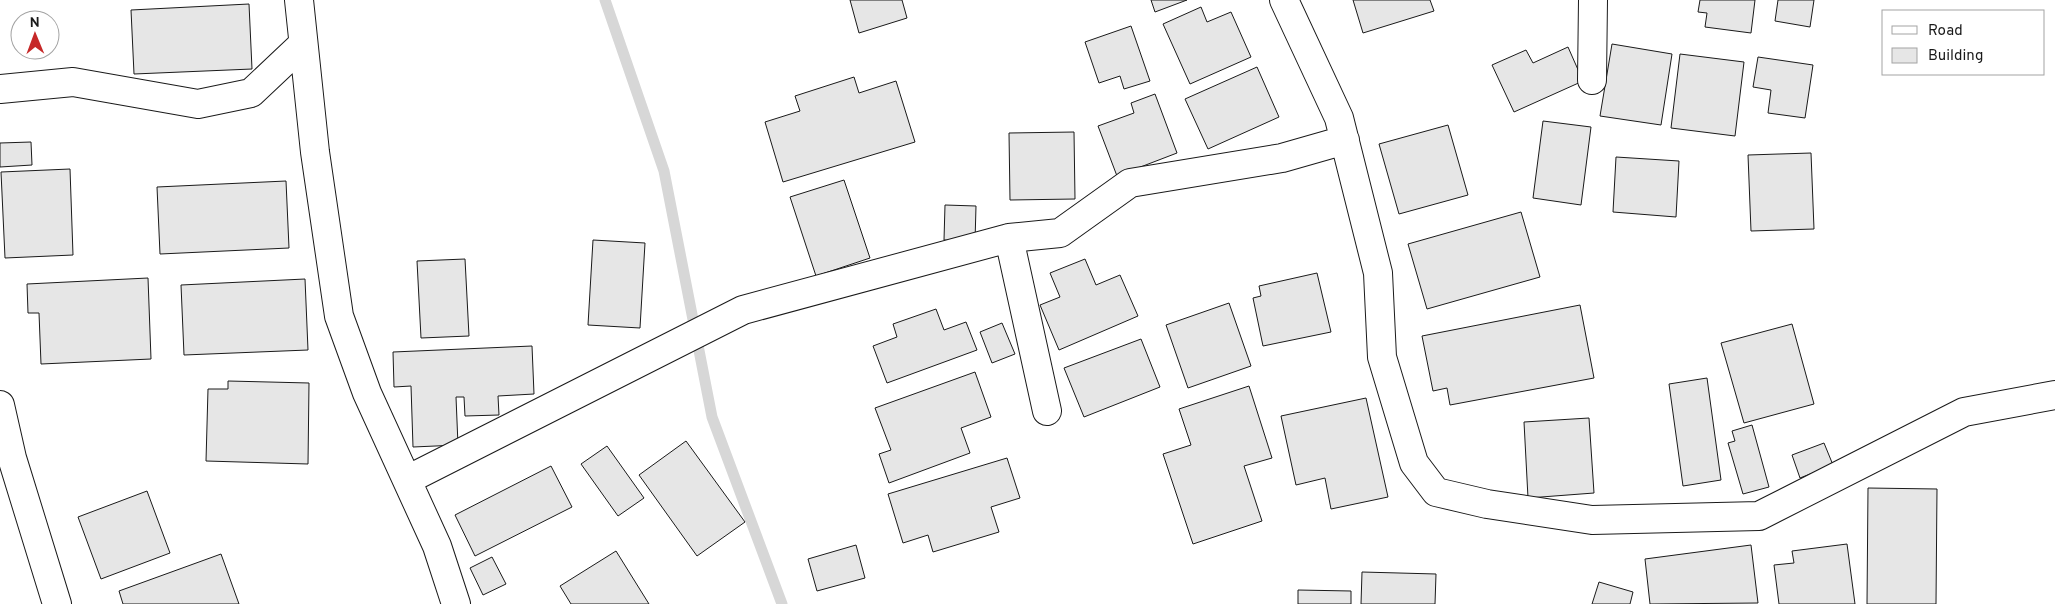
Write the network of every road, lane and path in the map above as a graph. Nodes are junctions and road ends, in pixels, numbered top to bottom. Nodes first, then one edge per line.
1 (299, 0) edge
2 (1284, 0) edge
3 (1593, 0) edge
4 (303, 44) junction
5 (1592, 80) dead end
6 (0, 89) edge
7 (1345, 140) junction
8 (1009, 238) junction
9 (2055, 395) edge
10 (0, 404) edge
11 (1047, 411) dead end
12 (407, 480) junction
13 (57, 604) edge
14 (456, 604) edge

1 - 4 street
2 - 7 street
3 - 5 street
4 - 6 street
4 - 12 street
7 - 8 street
7 - 9 street
8 - 11 street
8 - 12 street
10 - 13 street
12 - 14 street

